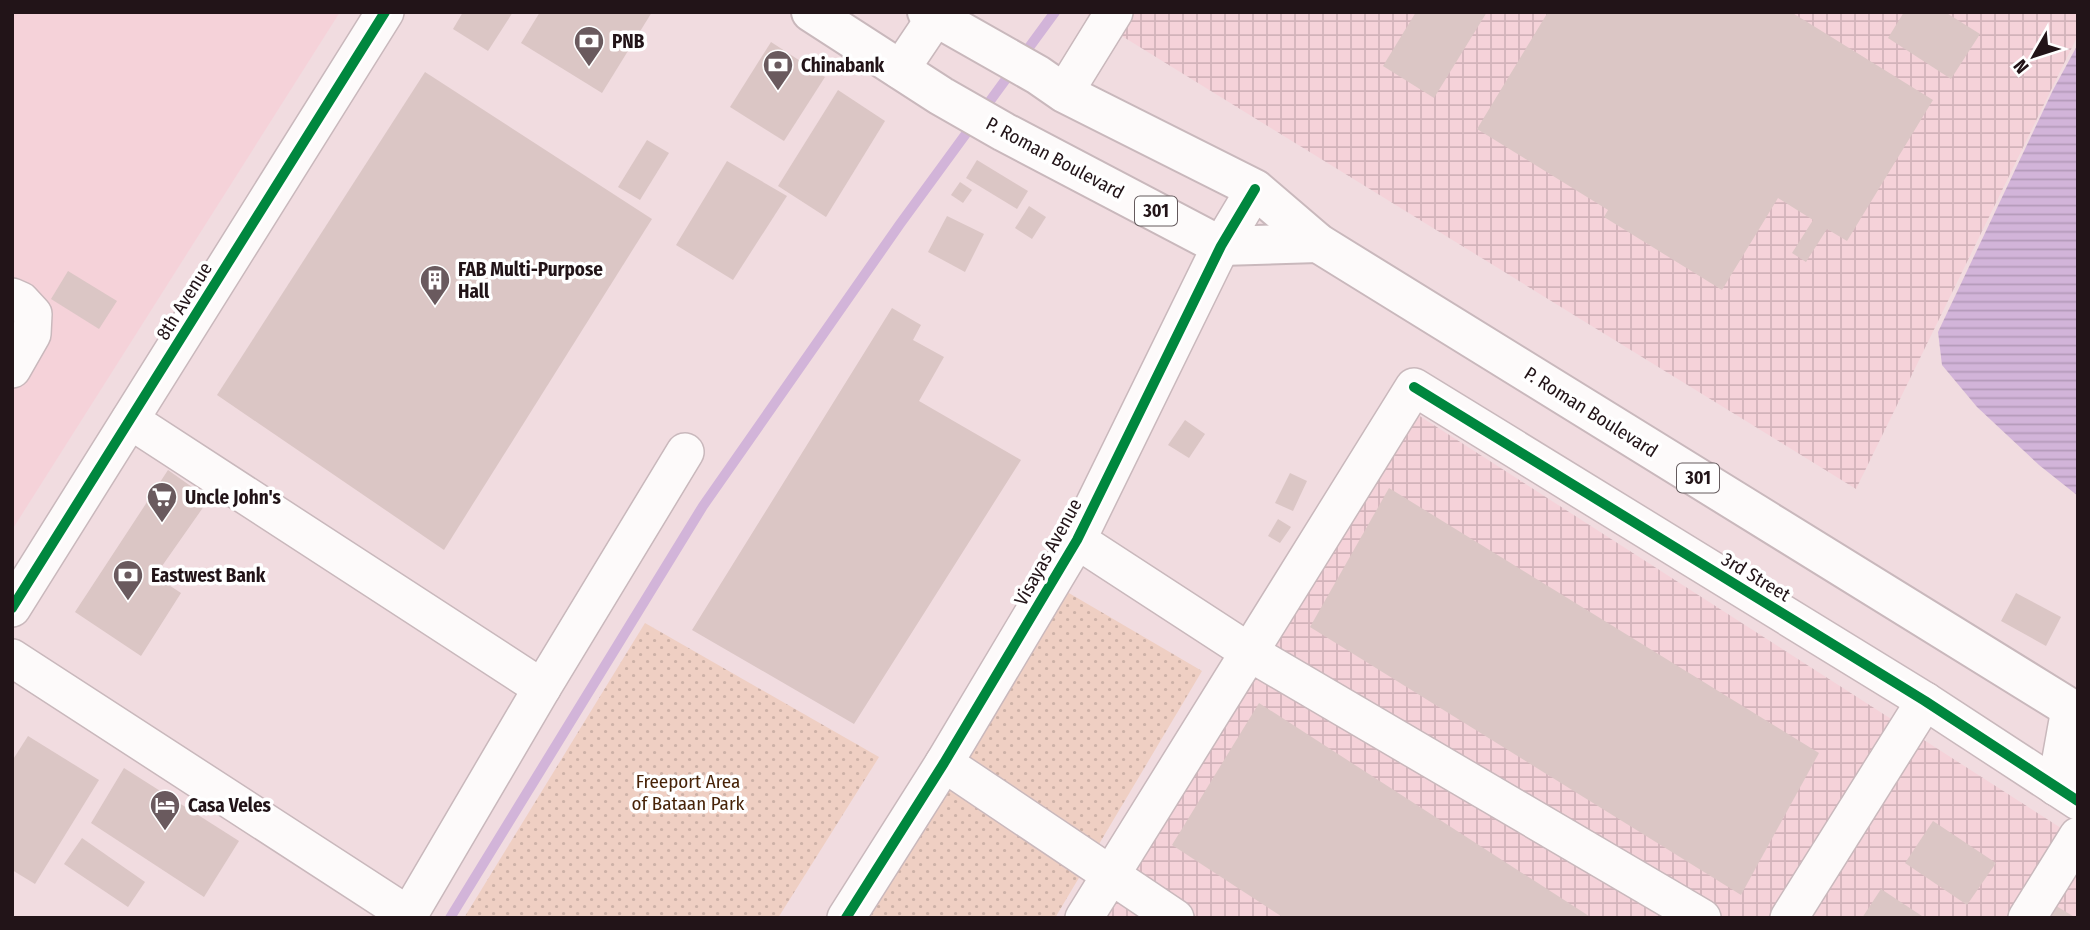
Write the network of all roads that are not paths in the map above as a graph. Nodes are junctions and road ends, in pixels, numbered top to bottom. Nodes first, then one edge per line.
1 (385, 12) edge
2 (1114, 12) edge
3 (812, 13) edge
4 (934, 14) edge
5 (900, 70) junction
6 (1051, 84) junction
7 (1255, 189) junction
8 (1318, 243) junction
9 (1221, 246) junction
10 (12, 297) edge
11 (12, 369) edge
12 (130, 420) junction
13 (685, 452) dead end
14 (1077, 540) junction
15 (12, 608) edge
16 (1249, 652) junction
17 (12, 658) edge
18 (542, 688) junction
19 (1925, 701) junction
20 (2074, 711) edge
21 (944, 763) junction
22 (2067, 794) edge
23 (2078, 836) edge
24 (1111, 875) junction
25 (407, 916) edge
26 (846, 918) edge
27 (1084, 918) edge
28 (1175, 918) edge
29 (1702, 918) edge
30 (1789, 918) edge
31 (2027, 918) edge

1 - 12 street, 8th Avenue
2 - 6 street
3 - 5 main road, P. Roman Boulevard / 301
4 - 5 street
4 - 6 main road, P. Roman Boulevard / 301
5 - 9 main road, P. Roman Boulevard / 301
6 - 7 main road, P. Roman Boulevard / 301
7 - 8 main road, P. Roman Boulevard / 301
7 - 9 street, Visayas Avenue
8 - 9 main road, P. Roman Boulevard / 301
8 - 20 main road, P. Roman Boulevard / 301
9 - 14 street, Visayas Avenue
10 - 11 street
12 - 15 street, 8th Avenue
12 - 18 street
13 - 18 street
14 - 16 street
14 - 21 street, Visayas Avenue
16 - 19 street, 3rd Street
16 - 24 street
16 - 29 street
17 - 25 street
18 - 25 street
19 - 22 street, 3rd Street
19 - 30 street
20 - 22 street
21 - 24 street
21 - 26 street, Visayas Avenue
23 - 31 street
24 - 27 street
24 - 28 street

